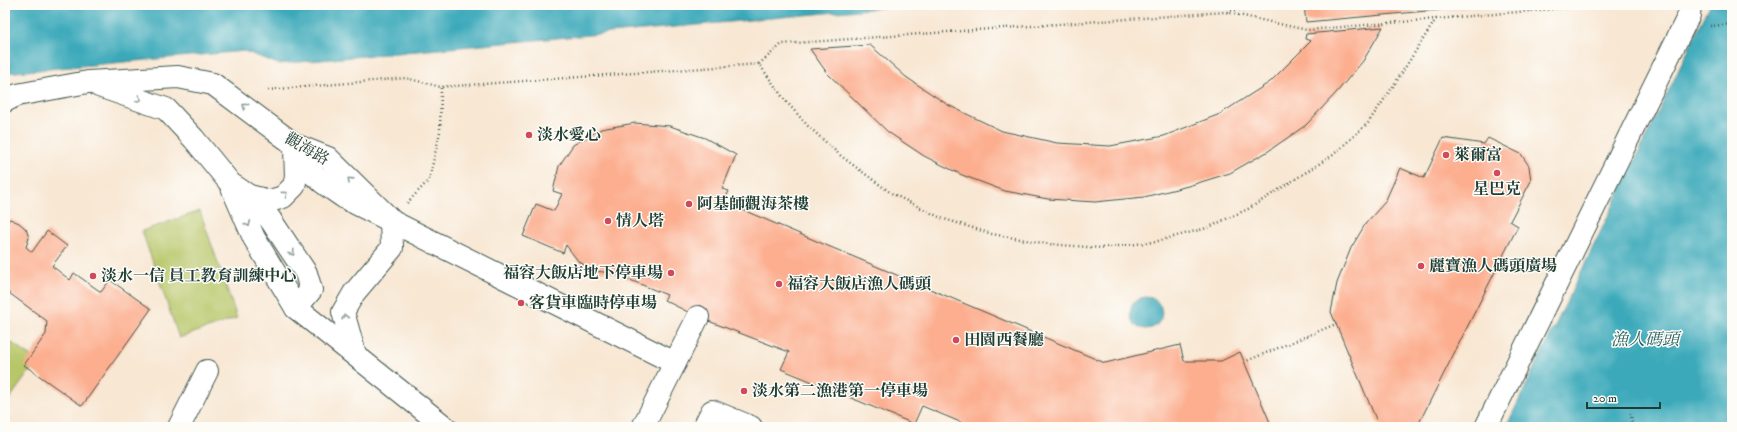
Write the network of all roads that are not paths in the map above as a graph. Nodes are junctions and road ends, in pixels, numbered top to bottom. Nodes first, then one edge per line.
1 (1690, 5) edge
2 (88, 82) junction
3 (5, 100) edge
4 (295, 145) junction
5 (230, 183) junction
6 (249, 196) junction
7 (391, 220) junction
8 (296, 308) junction
9 (698, 317) dead end
10 (355, 354) junction
11 (675, 363) junction
12 (207, 371) dead end
13 (179, 427) edge
14 (445, 427) edge
15 (643, 427) edge
16 (704, 427) edge
17 (751, 427) edge
18 (1486, 427) edge

1 - 18 street
2 - 3 street, 觀海路
4 -> 2 street, 觀海路
2 -> 5 street, 觀海路
6 -> 4 street
7 -> 4 street
5 - 6 street
5 -> 8 street, 觀海路
6 -> 8 street
10 -> 7 street
7 - 11 street
8 - 10 street, 觀海路
9 - 11 street
10 - 14 street, 觀海路
11 - 15 street
12 - 13 street
16 - 17 street

